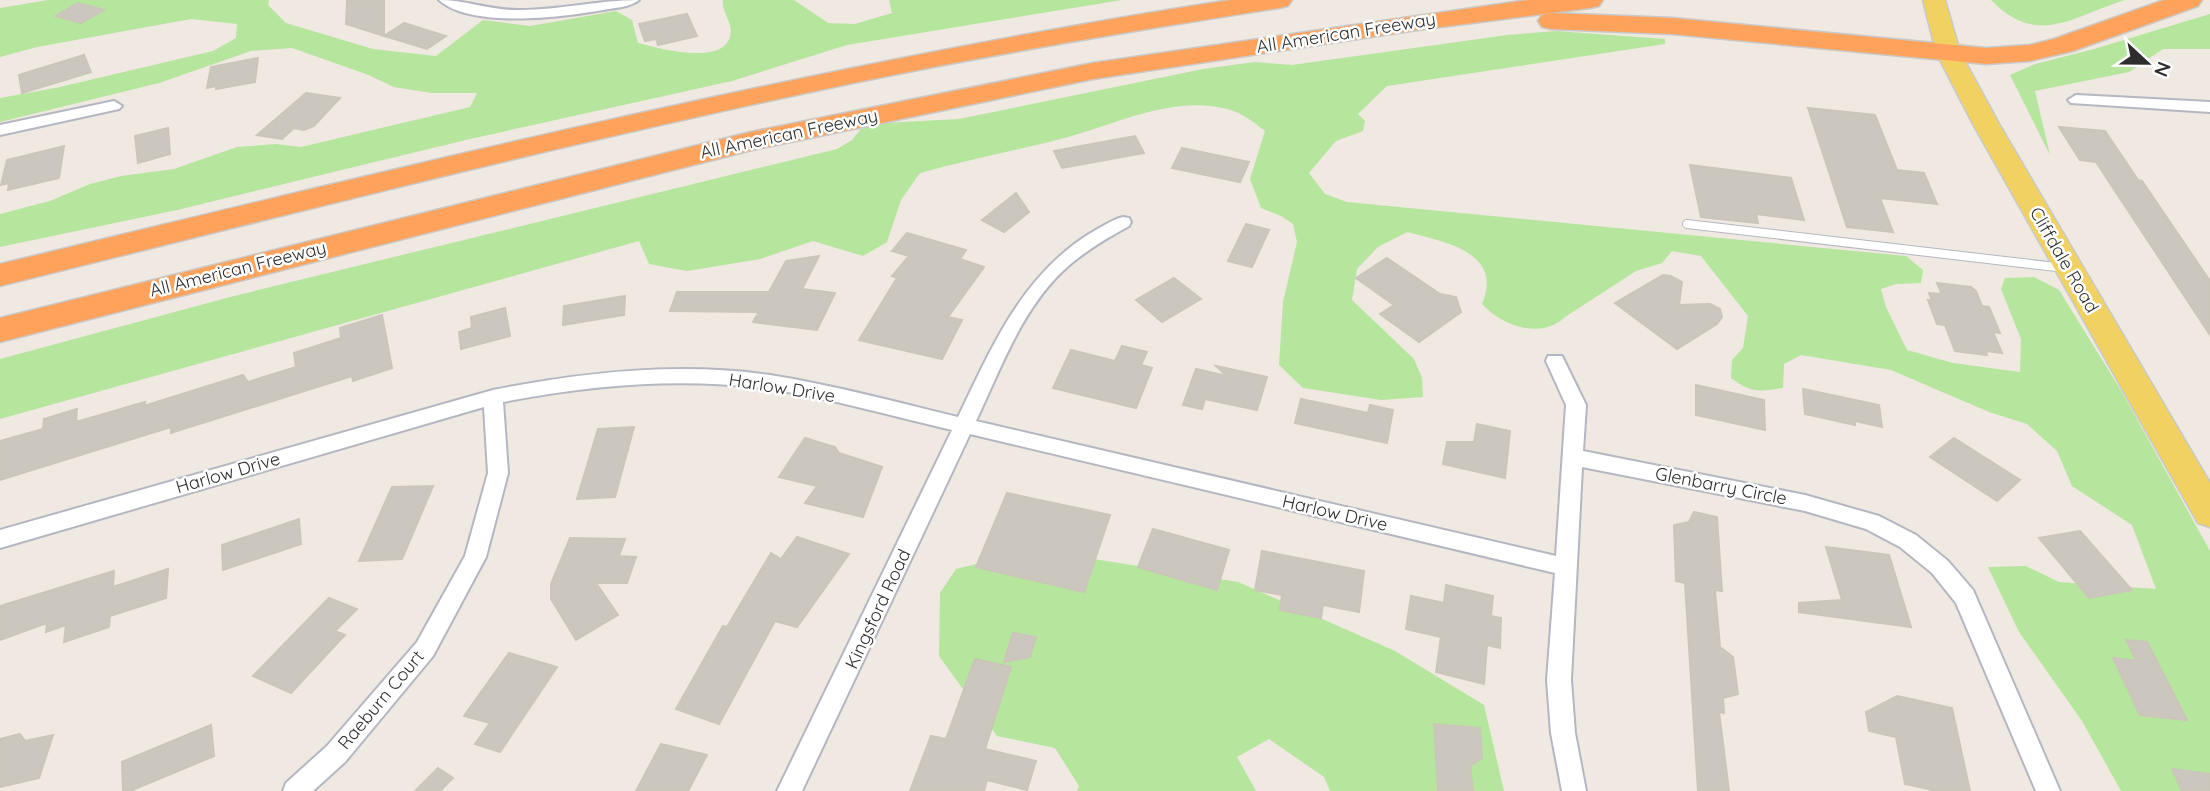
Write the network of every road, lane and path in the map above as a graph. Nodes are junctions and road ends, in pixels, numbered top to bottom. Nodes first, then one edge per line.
1 (446, 0) edge
2 (632, 0) edge
3 (1279, 0) edge
4 (1590, 0) edge
5 (2189, 0) edge
6 (1935, 4) edge
7 (1417, 22) junction
8 (1948, 52) junction
9 (2076, 100) dead end
10 (114, 106) dead end
11 (2210, 107) edge
12 (0, 130) edge
13 (1123, 222) dead end
14 (1687, 224) dead end
15 (2068, 268) junction
16 (0, 275) edge
17 (0, 330) edge
18 (1555, 361) dead end
19 (493, 397) junction
20 (964, 426) junction
21 (1573, 457) junction
22 (2210, 513) edge
23 (0, 539) edge
24 (1566, 567) junction
25 (295, 791) edge
26 (789, 791) edge
27 (1574, 791) edge
28 (2048, 791) edge

1 - 2 street
3 - 16 highway
4 - 7 highway, All American Freeway
5 - 8 highway
6 - 8 main road, Cliffdale Road
7 - 8 highway
7 - 17 highway, All American Freeway
8 - 15 main road, Cliffdale Road
9 - 11 street
10 - 12 street
13 - 20 street, Kingsford Road
14 - 15 lane
15 - 22 main road, Cliffdale Road
18 - 21 street
19 - 20 street, Harlow Drive
19 - 23 street, Harlow Drive
19 - 25 street, Raeburn Court
20 - 24 street, Harlow Drive
20 - 26 street, Kingsford Road
21 - 24 street
21 - 28 street, Glenbarry Circle
24 - 27 street

